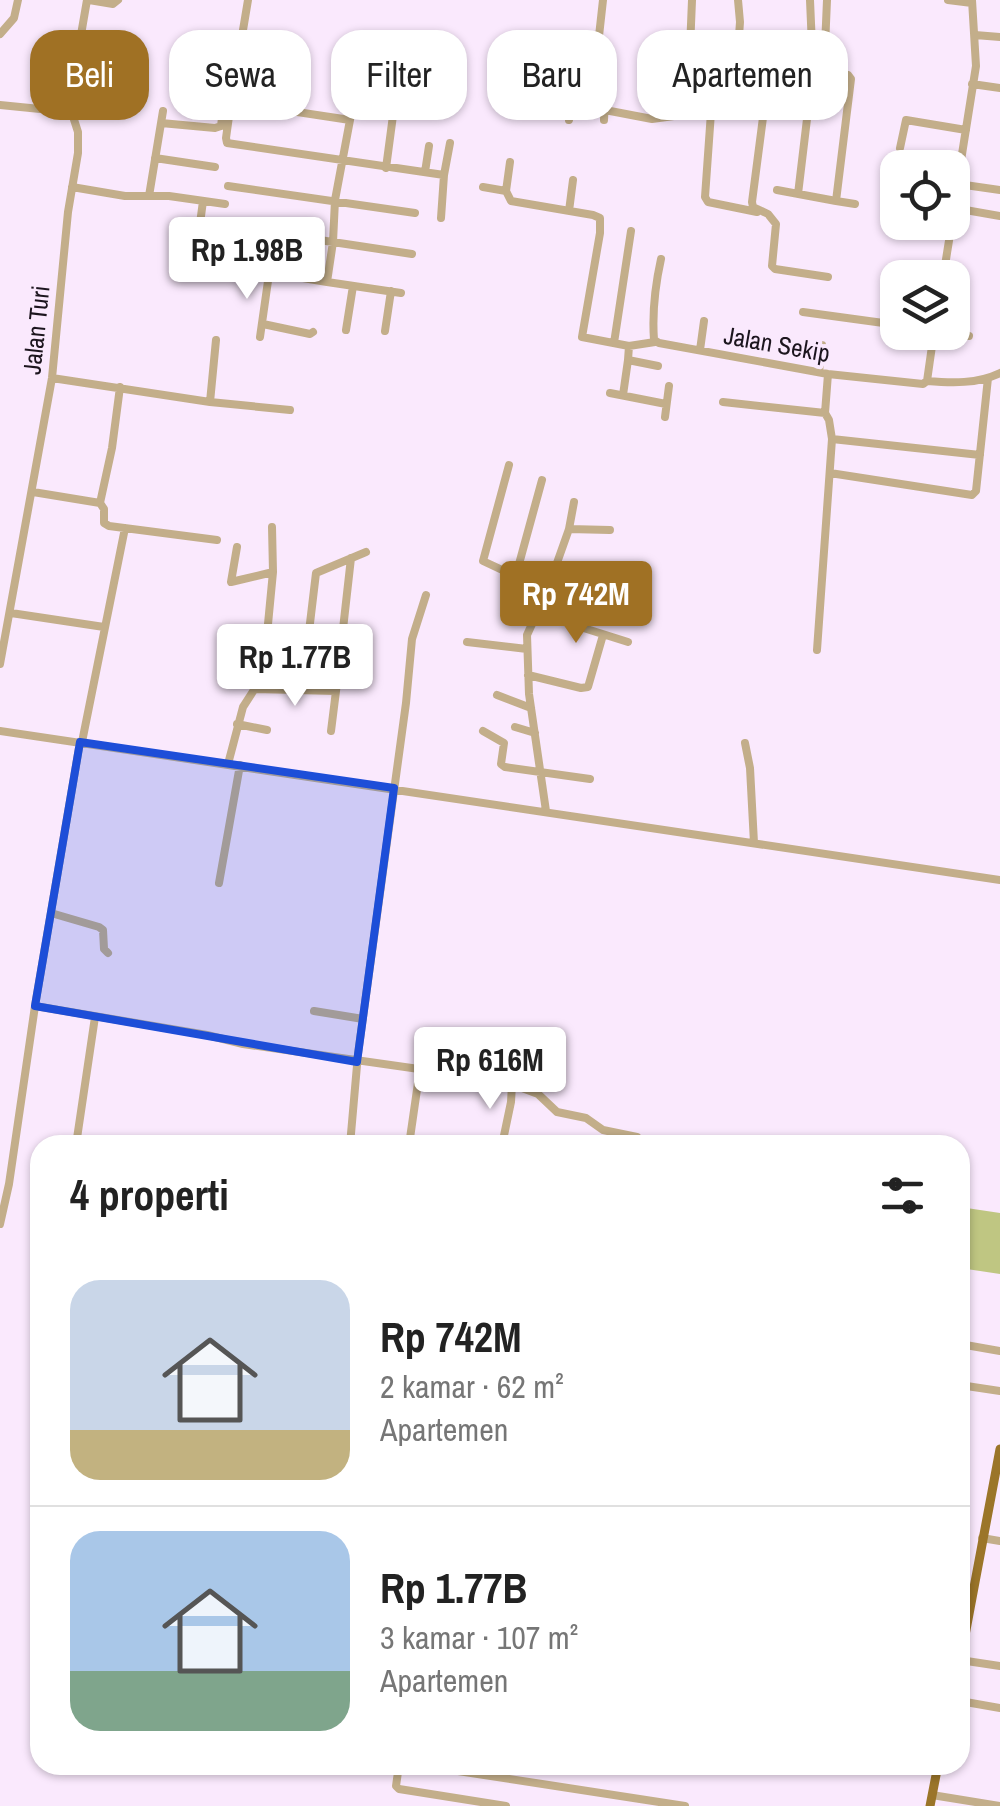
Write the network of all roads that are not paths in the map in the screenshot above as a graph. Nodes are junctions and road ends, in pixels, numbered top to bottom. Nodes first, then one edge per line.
1 (18, 0) edge
2 (88, 0) edge
3 (118, 0) edge
4 (248, 0) edge
5 (603, 0) edge
6 (692, 0) edge
7 (738, 0) edge
8 (810, 0) edge
9 (827, 0) edge
10 (948, 0) edge
11 (972, 2) edge
12 (82, 30) edge
13 (242, 30) edge
14 (600, 30) edge
15 (691, 30) edge
16 (739, 30) edge
17 (811, 30) edge
18 (826, 30) edge
19 (0, 34) edge
20 (975, 35) junction
21 (1000, 36) edge
22 (972, 84) junction
23 (1000, 88) edge
24 (0, 106) edge
25 (30, 109) edge
26 (164, 110) dead end
27 (73, 120) edge
28 (223, 120) edge
29 (228, 120) edge
30 (350, 120) edge
31 (392, 120) edge
32 (710, 120) edge
33 (763, 120) edge
34 (807, 120) edge
35 (845, 120) edge
36 (161, 123) junction
37 (966, 130) junction
38 (450, 143) dead end
39 (429, 146) dead end
40 (900, 148) dead end
41 (963, 150) edge
42 (156, 158) junction
43 (342, 161) junction
44 (510, 162) dead end
45 (215, 166) dead end
46 (386, 168) junction
47 (425, 172) junction
48 (444, 175) junction
49 (574, 180) dead end
50 (228, 186) dead end
51 (970, 186) edge
52 (72, 187) junction
53 (483, 187) dead end
54 (777, 190) dead end
55 (1000, 190) edge
56 (506, 191) junction
57 (540, 193) dead end
58 (798, 194) junction
59 (149, 196) junction
60 (335, 200) junction
61 (204, 201) junction
62 (836, 201) junction
63 (225, 204) dead end
64 (855, 204) dead end
65 (538, 206) junction
66 (569, 211) junction
67 (414, 213) dead end
68 (768, 214) junction
69 (970, 216) edge
70 (1000, 216) edge
71 (440, 218) dead end
72 (227, 226) dead end
73 (200, 231) dead end
74 (631, 231) dead end
75 (333, 242) junction
76 (412, 254) dead end
77 (661, 259) dead end
78 (224, 265) dead end
79 (270, 274) junction
80 (828, 276) dead end
81 (326, 282) junction
82 (353, 286) junction
83 (804, 312) dead end
84 (704, 321) dead end
85 (880, 323) edge
86 (263, 324) junction
87 (346, 330) dead end
88 (385, 331) dead end
89 (313, 332) dead end
90 (260, 337) dead end
91 (216, 340) dead end
92 (655, 342) junction
93 (614, 343) junction
94 (822, 345) dead end
95 (629, 346) junction
96 (700, 350) junction
97 (931, 350) edge
98 (628, 360) junction
99 (658, 366) dead end
100 (823, 373) junction
101 (1000, 373) edge
102 (52, 378) junction
103 (988, 378) junction
104 (927, 380) junction
105 (669, 386) dead end
106 (120, 387) junction
107 (610, 393) dead end
108 (623, 396) junction
109 (210, 402) junction
110 (723, 402) dead end
111 (666, 404) junction
112 (290, 410) dead end
113 (824, 412) junction
114 (665, 417) dead end
115 (832, 438) junction
116 (980, 455) junction
117 (509, 465) dead end
118 (830, 473) junction
119 (542, 480) dead end
120 (32, 492) junction
121 (100, 502) junction
122 (272, 527) dead end
123 (125, 528) junction
124 (569, 528) junction
125 (583, 530) junction
126 (610, 530) dead end
127 (217, 540) dead end
128 (237, 547) dead end
129 (366, 552) dead end
130 (470, 556) dead end
131 (351, 558) junction
132 (483, 561) junction
133 (273, 572) junction
134 (516, 575) junction
135 (547, 591) junction
136 (426, 595) dead end
137 (10, 612) junction
138 (536, 613) junction
139 (104, 626) junction
140 (603, 635) junction
141 (467, 642) dead end
142 (628, 642) dead end
143 (527, 650) junction
144 (818, 650) dead end
145 (0, 664) edge
146 (528, 674) junction
147 (256, 689) junction
148 (302, 690) junction
149 (336, 691) junction
150 (497, 694) dead end
151 (531, 708) junction
152 (237, 724) junction
153 (515, 727) dead end
154 (0, 730) edge
155 (267, 730) dead end
156 (331, 731) dead end
157 (483, 731) dead end
158 (535, 733) junction
159 (81, 742) junction
160 (745, 743) dead end
161 (228, 764) junction
162 (240, 765) junction
163 (542, 772) junction
164 (590, 779) dead end
165 (394, 788) junction
166 (546, 811) junction
167 (754, 843) junction
168 (1000, 880) edge
169 (219, 883) dead end
170 (51, 913) junction
171 (108, 953) dead end
172 (35, 1006) junction
173 (314, 1011) dead end
174 (95, 1016) junction
175 (363, 1019) junction
176 (358, 1062) junction
177 (420, 1069) junction
178 (512, 1084) junction
179 (77, 1135) edge
180 (351, 1135) edge
181 (410, 1135) edge
182 (504, 1135) edge
183 (627, 1135) edge
184 (0, 1224) edge
185 (970, 1346) edge
186 (1000, 1351) edge
187 (970, 1386) edge
188 (1000, 1390) edge
189 (1000, 1452) edge
190 (987, 1516) junction
191 (1000, 1518) edge
192 (982, 1538) junction
193 (1000, 1541) edge
194 (972, 1596) joint
195 (970, 1607) edge
196 (970, 1662) edge
197 (1000, 1666) edge
198 (970, 1703) edge
199 (1000, 1708) edge
200 (398, 1775) edge
201 (484, 1775) edge
202 (936, 1775) edge
203 (931, 1800) edge
204 (506, 1806) edge
205 (685, 1806) edge
206 (1000, 1806) edge

1 - 19 street
2 - 3 street
2 - 12 street, Jalan Turi
4 - 13 street
5 - 14 street
6 - 15 street
7 - 16 street
8 - 17 street
9 - 18 street
10 - 11 street
11 - 20 street
20 - 21 street
20 - 22 street
22 - 23 street
22 - 37 street
24 - 25 street
26 - 36 street
27 - 52 street, Jalan Turi
28 - 36 street
29 - 43 street
30 - 43 street
31 - 46 street
32 - 68 street
33 - 68 street
34 - 58 street
35 - 62 street
36 - 42 street
37 - 40 street
37 - 41 street
38 - 48 street
39 - 47 street
42 - 45 street
42 - 59 street
43 - 46 street
43 - 60 street
44 - 56 street
46 - 47 street
47 - 48 street
48 - 71 street
49 - 66 street
50 - 60 street
51 - 55 street
52 - 59 street
52 - 102 street, Jalan Turi
53 - 56 street
54 - 58 street
56 - 65 street
57 - 65 street
58 - 62 street
59 - 61 street
60 - 67 street
60 - 75 street
61 - 63 street
61 - 73 street
62 - 64 street
65 - 66 street
66 - 93 street
68 - 80 street
69 - 70 street
72 - 75 street
74 - 93 street
75 - 76 street
75 - 81 street
77 - 92 street
78 - 79 street
79 - 81 street
79 - 86 street
81 - 82 street
82 - 87 street
82 - 88 street
83 - 85 street
84 - 96 street
86 - 89 street
86 - 90 street
91 - 109 street
92 - 95 street, Jalan Sekip
92 - 96 street, Jalan Sekip
93 - 95 street
94 - 100 street
95 - 98 street
96 - 100 street, Jalan Sekip
97 - 104 street
98 - 99 street
98 - 108 street
100 - 104 street, Jalan Sekip
100 - 113 street
101 - 103 street, Jalan Sekip
102 - 106 street
102 - 120 street, Jalan Turi
103 - 104 street, Jalan Sekip
103 - 116 street
105 - 111 street
106 - 109 street
106 - 121 street
107 - 108 street
108 - 111 street
109 - 112 street
110 - 113 street
111 - 114 street
113 - 115 street
115 - 116 street
115 - 118 street
116 - 118 street
117 - 132 street
118 - 144 street
119 - 134 street
120 - 121 street
120 - 137 street, Jalan Turi
121 - 123 street
122 - 133 street
123 - 127 street
123 - 139 street
124 - 125 street
124 - 125 street
124 - 135 street
125 - 126 street
128 - 133 street
129 - 131 street
130 - 132 street
131 - 148 street
131 - 149 street
132 - 134 street
133 - 147 street
134 - 135 street
135 - 138 street
136 - 165 street
137 - 139 street
137 - 145 street, Jalan Turi
138 - 140 street
138 - 143 street
139 - 159 street
140 - 142 street
140 - 146 street
141 - 143 street
143 - 146 street
146 - 151 street
147 - 148 street
147 - 152 street
148 - 149 street
149 - 156 street
150 - 151 street
151 - 158 street
152 - 155 street
152 - 161 street
153 - 158 street
154 - 159 street
157 - 163 street
158 - 163 street
159 - 161 street
159 - 170 street
160 - 167 street
161 - 162 street
162 - 165 street
162 - 169 street
163 - 164 street
163 - 166 street
165 - 166 street
165 - 175 street
166 - 167 street
167 - 168 street
170 - 171 street
170 - 172 street
172 - 174 street
172 - 184 street
173 - 175 street
174 - 176 street
174 - 179 street
175 - 176 street
176 - 177 street
176 - 180 street
177 - 178 street
177 - 181 street
178 - 182 street
178 - 183 street
185 - 186 street
187 - 188 street
189 - 190 main road
190 - 191 street
190 - 192 main road
192 - 193 street
192 - 194 main road
194 - 195 main road
196 - 197 street
198 - 199 street
200 - 204 street
201 - 205 street
202 - 203 main road
203 - 206 street

